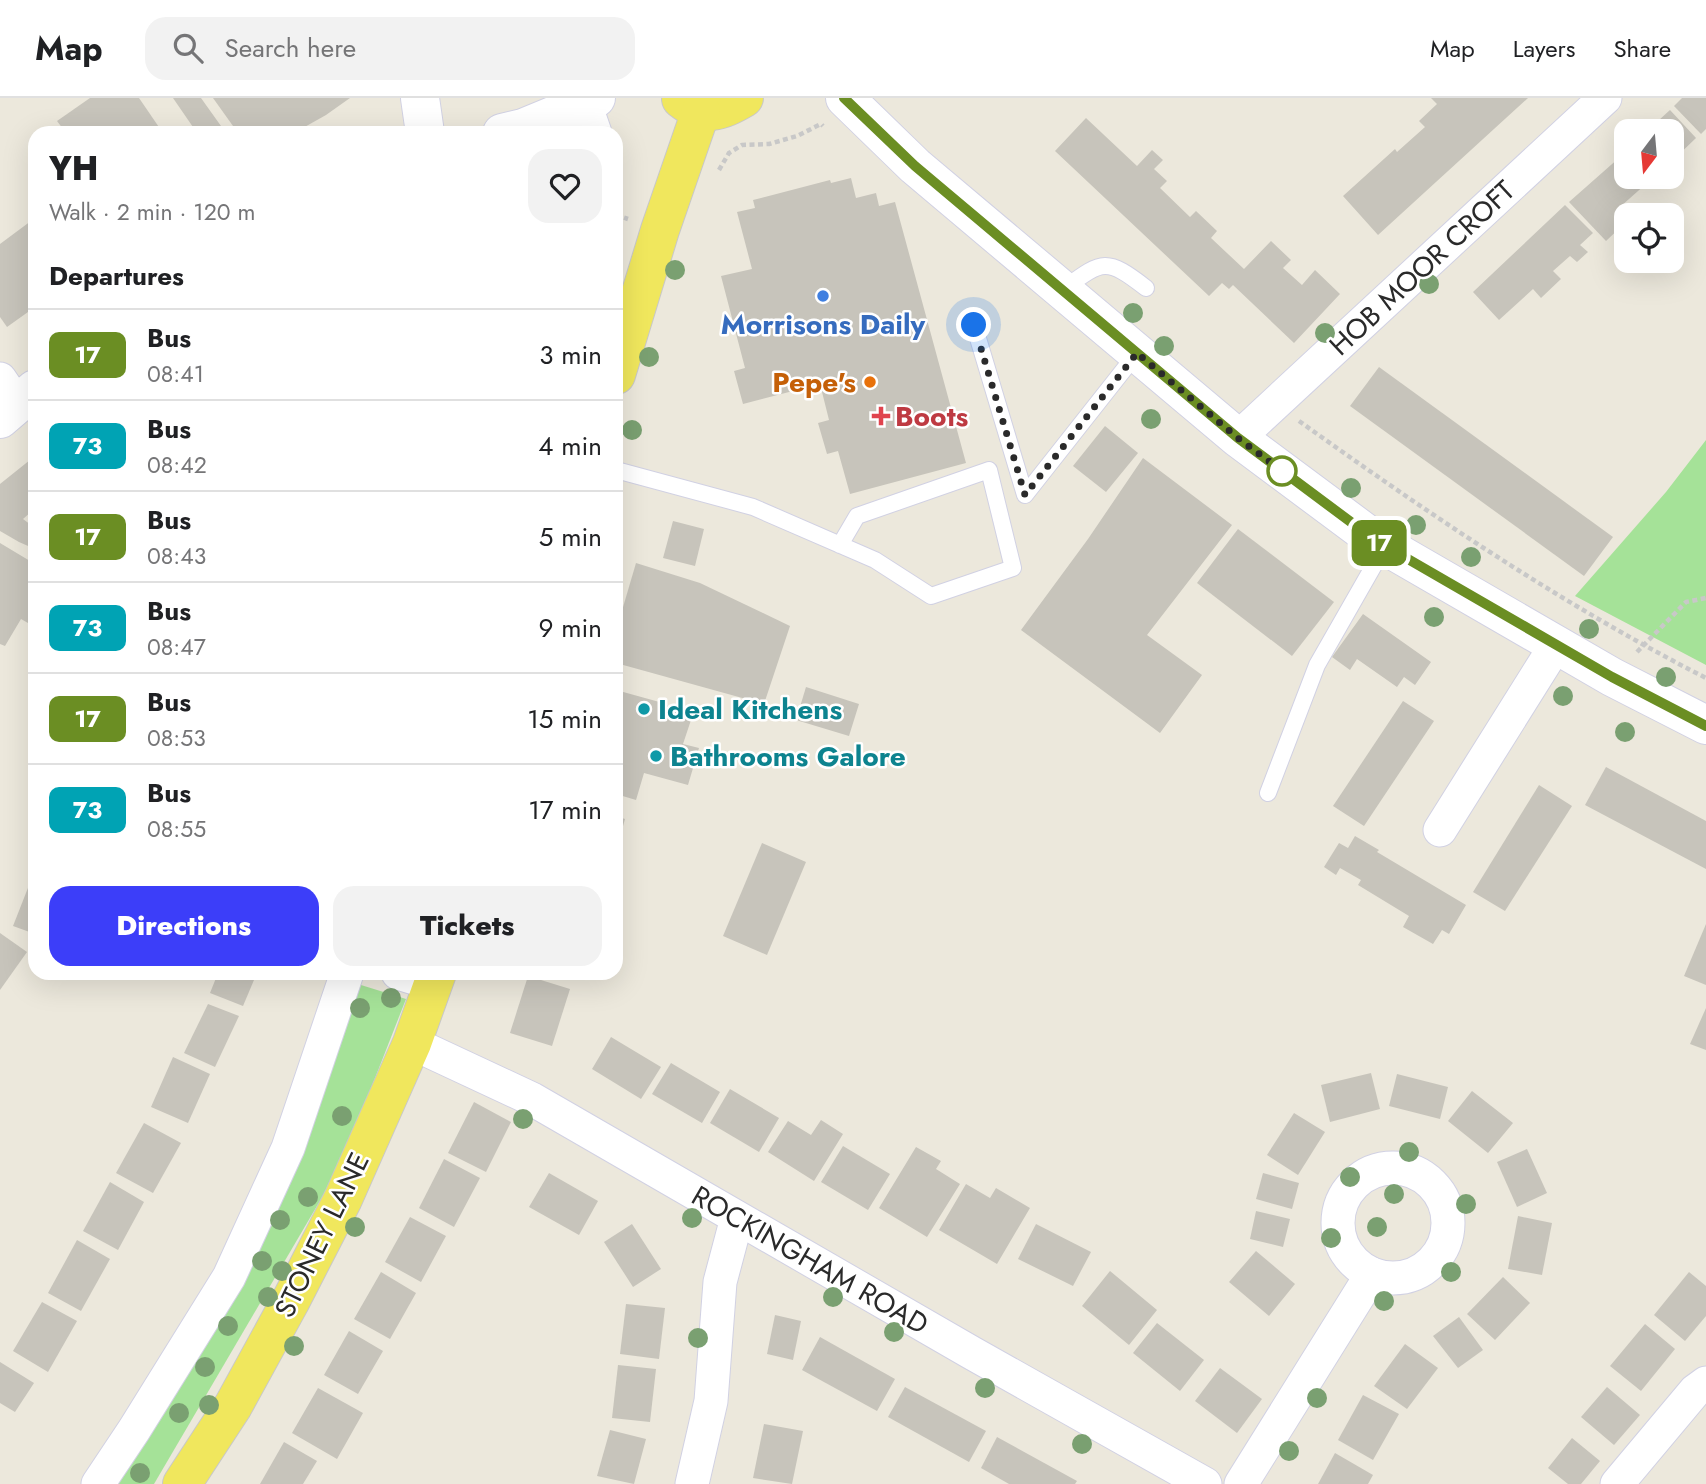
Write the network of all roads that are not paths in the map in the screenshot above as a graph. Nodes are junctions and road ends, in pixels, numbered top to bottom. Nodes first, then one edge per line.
1 (420, 98) edge
2 (744, 98) edge
3 (1605, 98) edge
4 (690, 105) edge
5 (592, 112) edge
6 (837, 115) edge
7 (424, 126) edge
8 (532, 126) edge
9 (1146, 288) dead end
10 (1062, 290) junction
11 (974, 325) dead end
12 (623, 352) edge
13 (1137, 353) junction
14 (1238, 438) junction
15 (623, 472) edge
16 (841, 545) junction
17 (1385, 546) junction
18 (1556, 645) junction
19 (1706, 726) edge
20 (1268, 793) dead end
21 (1440, 830) dead end
22 (344, 980) edge
23 (434, 980) edge
24 (412, 1042) junction
25 (737, 1218) junction
26 (1372, 1274) dead end
27 (1706, 1383) edge
28 (98, 1484) edge
29 (182, 1484) edge
30 (692, 1484) edge
31 (1205, 1484) edge
32 (1241, 1484) edge
33 (1618, 1484) edge

1 - 7 street
2 - 4 main road
3 - 14 street, HOB MOOR CROFT
4 - 12 main road
5 - 8 street
6 - 10 street
9 - 10 lane
10 - 13 street
11 - 13 lane
13 - 14 street
14 - 17 street
15 - 16 lane
16 - 16 lane
17 - 18 street
17 - 20 lane
18 - 19 street
18 - 21 street
22 - 28 street
23 - 24 main road, STONEY LANE
24 - 25 street, ROCKINGHAM ROAD
24 - 29 main road, STONEY LANE
25 - 30 street
25 - 31 street, ROCKINGHAM ROAD
26 - 32 street
27 - 33 street

